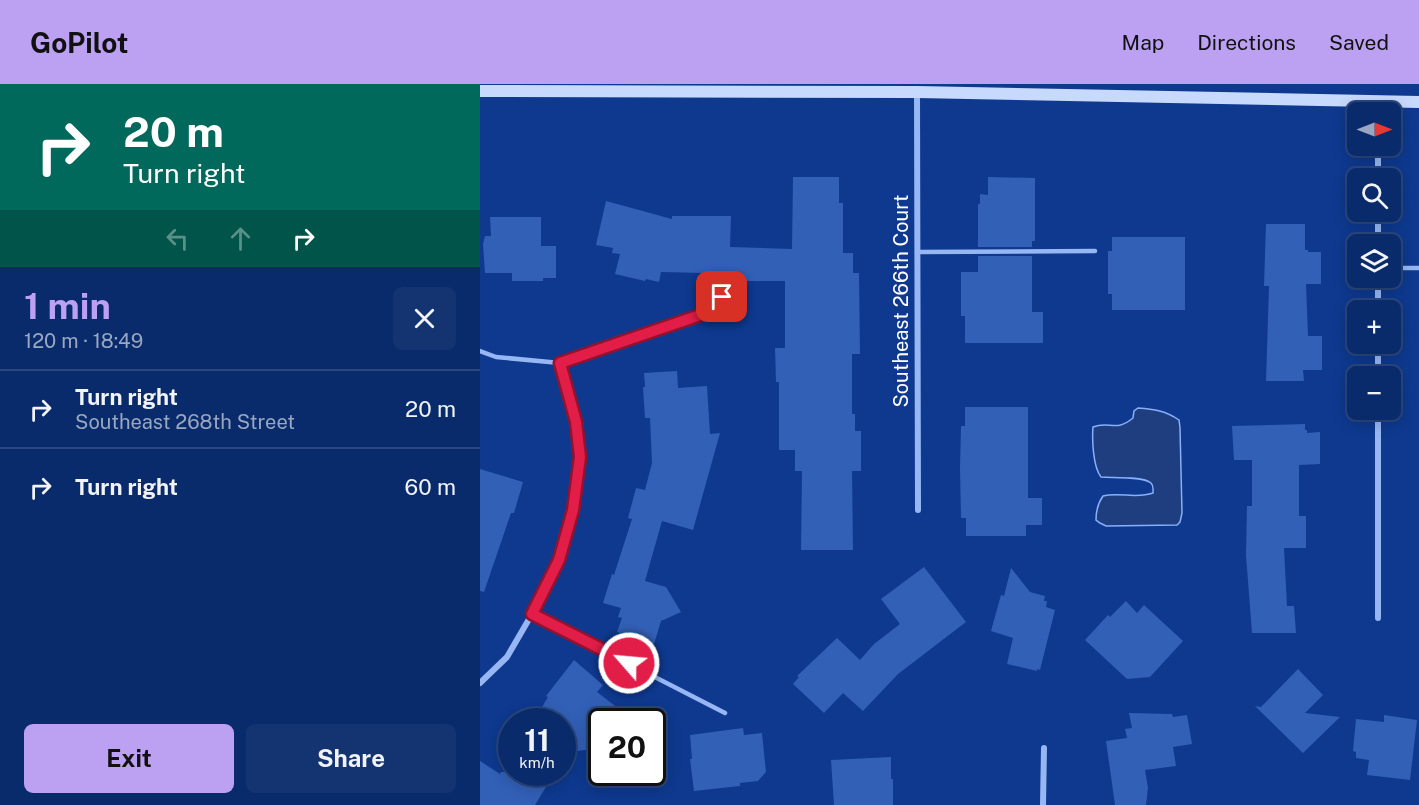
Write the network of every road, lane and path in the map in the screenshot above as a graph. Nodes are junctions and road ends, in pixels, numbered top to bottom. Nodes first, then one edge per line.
1 (480, 91) edge
2 (918, 92) junction
3 (1419, 102) edge
4 (1401, 104) edge
5 (1347, 106) edge
6 (1095, 251) dead end
7 (918, 252) junction
8 (1401, 268) edge
9 (1419, 268) edge
10 (722, 297) dead end
11 (480, 351) edge
12 (560, 363) junction
13 (1378, 420) edge
14 (918, 510) dead end
15 (532, 614) junction
16 (1378, 618) dead end
17 (480, 683) edge
18 (725, 713) dead end
19 (1044, 748) dead end
20 (1044, 805) edge

1 - 2 main road
2 - 5 main road
2 - 7 street, Southeast 266th Court
3 - 4 main road
6 - 7 lane
7 - 14 street, Southeast 266th Court
8 - 9 lane
10 - 12 lane
11 - 12 lane
12 - 15 street
13 - 16 street
15 - 17 street
15 - 18 lane
19 - 20 street

